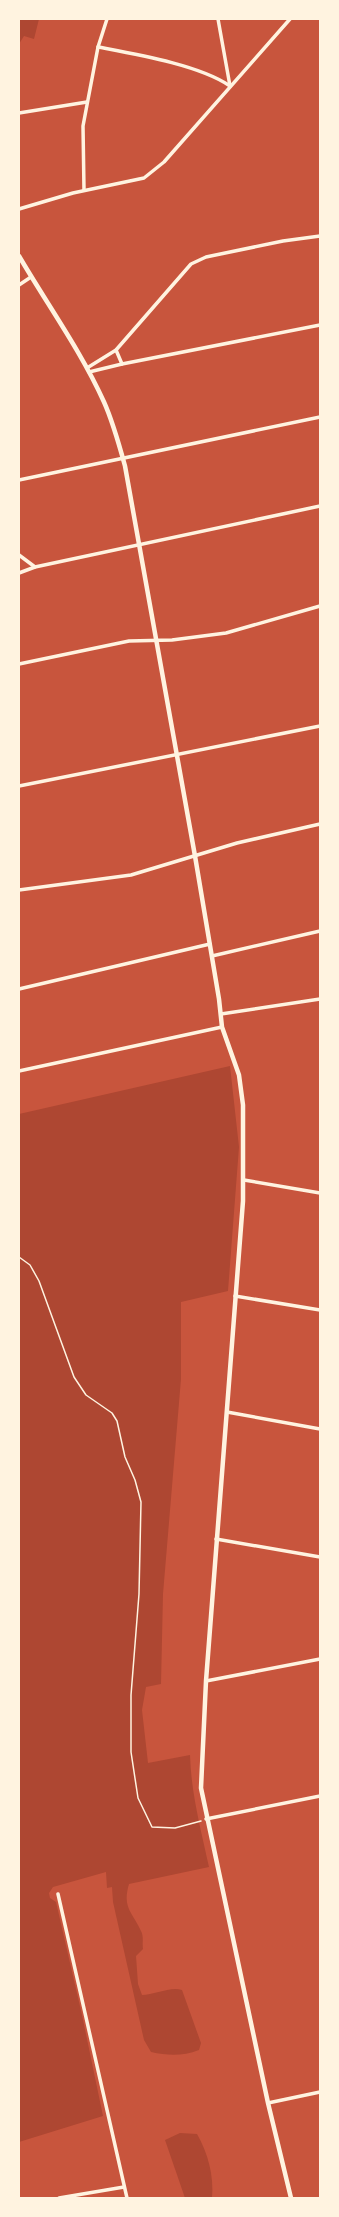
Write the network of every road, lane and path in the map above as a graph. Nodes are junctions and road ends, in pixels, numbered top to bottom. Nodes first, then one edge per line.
1 (107, 19) edge
2 (218, 19) edge
3 (290, 19) edge
4 (98, 47) junction
5 (230, 86) junction
6 (87, 102) junction
7 (19, 113) edge
8 (84, 190) junction
9 (19, 209) edge
10 (320, 236) edge
11 (19, 256) edge
12 (32, 277) junction
13 (19, 285) edge
14 (320, 325) edge
15 (116, 350) junction
16 (122, 364) junction
17 (88, 370) junction
18 (320, 417) edge
19 (123, 459) junction
20 (19, 480) edge
21 (320, 506) edge
22 (138, 545) junction
23 (19, 555) edge
24 (35, 567) junction
25 (19, 573) edge
26 (320, 606) edge
27 (155, 640) junction
28 (19, 664) edge
29 (320, 726) edge
30 (177, 755) junction
31 (19, 786) edge
32 (320, 824) edge
33 (195, 856) junction
34 (19, 890) edge
35 (320, 931) edge
36 (210, 944) junction
37 (212, 956) junction
38 (19, 989) edge
39 (320, 999) edge
40 (221, 1014) junction
41 (222, 1027) junction
42 (19, 1071) edge
43 (244, 1180) junction
44 (320, 1193) edge
45 (19, 1257) edge
46 (235, 1296) junction
47 (320, 1310) edge
48 (227, 1412) junction
49 (320, 1429) edge
50 (216, 1539) junction
51 (320, 1557) edge
52 (320, 1659) edge
53 (206, 1681) junction
54 (320, 1796) edge
55 (206, 1819) junction
56 (58, 1894) dead end
57 (320, 2092) edge
58 (268, 2103) junction
59 (124, 2187) junction
60 (59, 2198) edge
61 (127, 2198) edge
62 (291, 2198) edge

1 - 4 street
2 - 5 street
3 - 5 street
4 - 5 street
4 - 6 street
5 - 8 street
6 - 7 street
6 - 8 street
8 - 9 street
10 - 15 street
11 - 12 street
12 - 13 street
12 - 17 street
14 - 16 street
15 - 16 street
15 - 17 street
16 - 17 street
17 - 19 street
18 - 19 street
19 - 20 street
19 - 22 street
21 - 22 street
22 - 24 street
22 - 27 street
23 - 24 street
24 - 25 street
26 - 27 street
27 - 28 street
27 - 30 street
29 - 30 street
30 - 31 street
30 - 33 street
32 - 33 street
33 - 34 street
33 - 36 street
35 - 37 street
36 - 37 street
36 - 38 street
37 - 40 street
39 - 40 street
40 - 41 street
41 - 42 street
41 - 43 street
43 - 44 street
43 - 46 street
45 - 55 path
46 - 47 street
46 - 48 street
48 - 49 street
48 - 50 street
50 - 51 street
50 - 53 street
52 - 53 street
53 - 55 street
54 - 55 street
55 - 58 street
56 - 59 street
57 - 58 street
58 - 62 street
59 - 60 street
59 - 61 street

